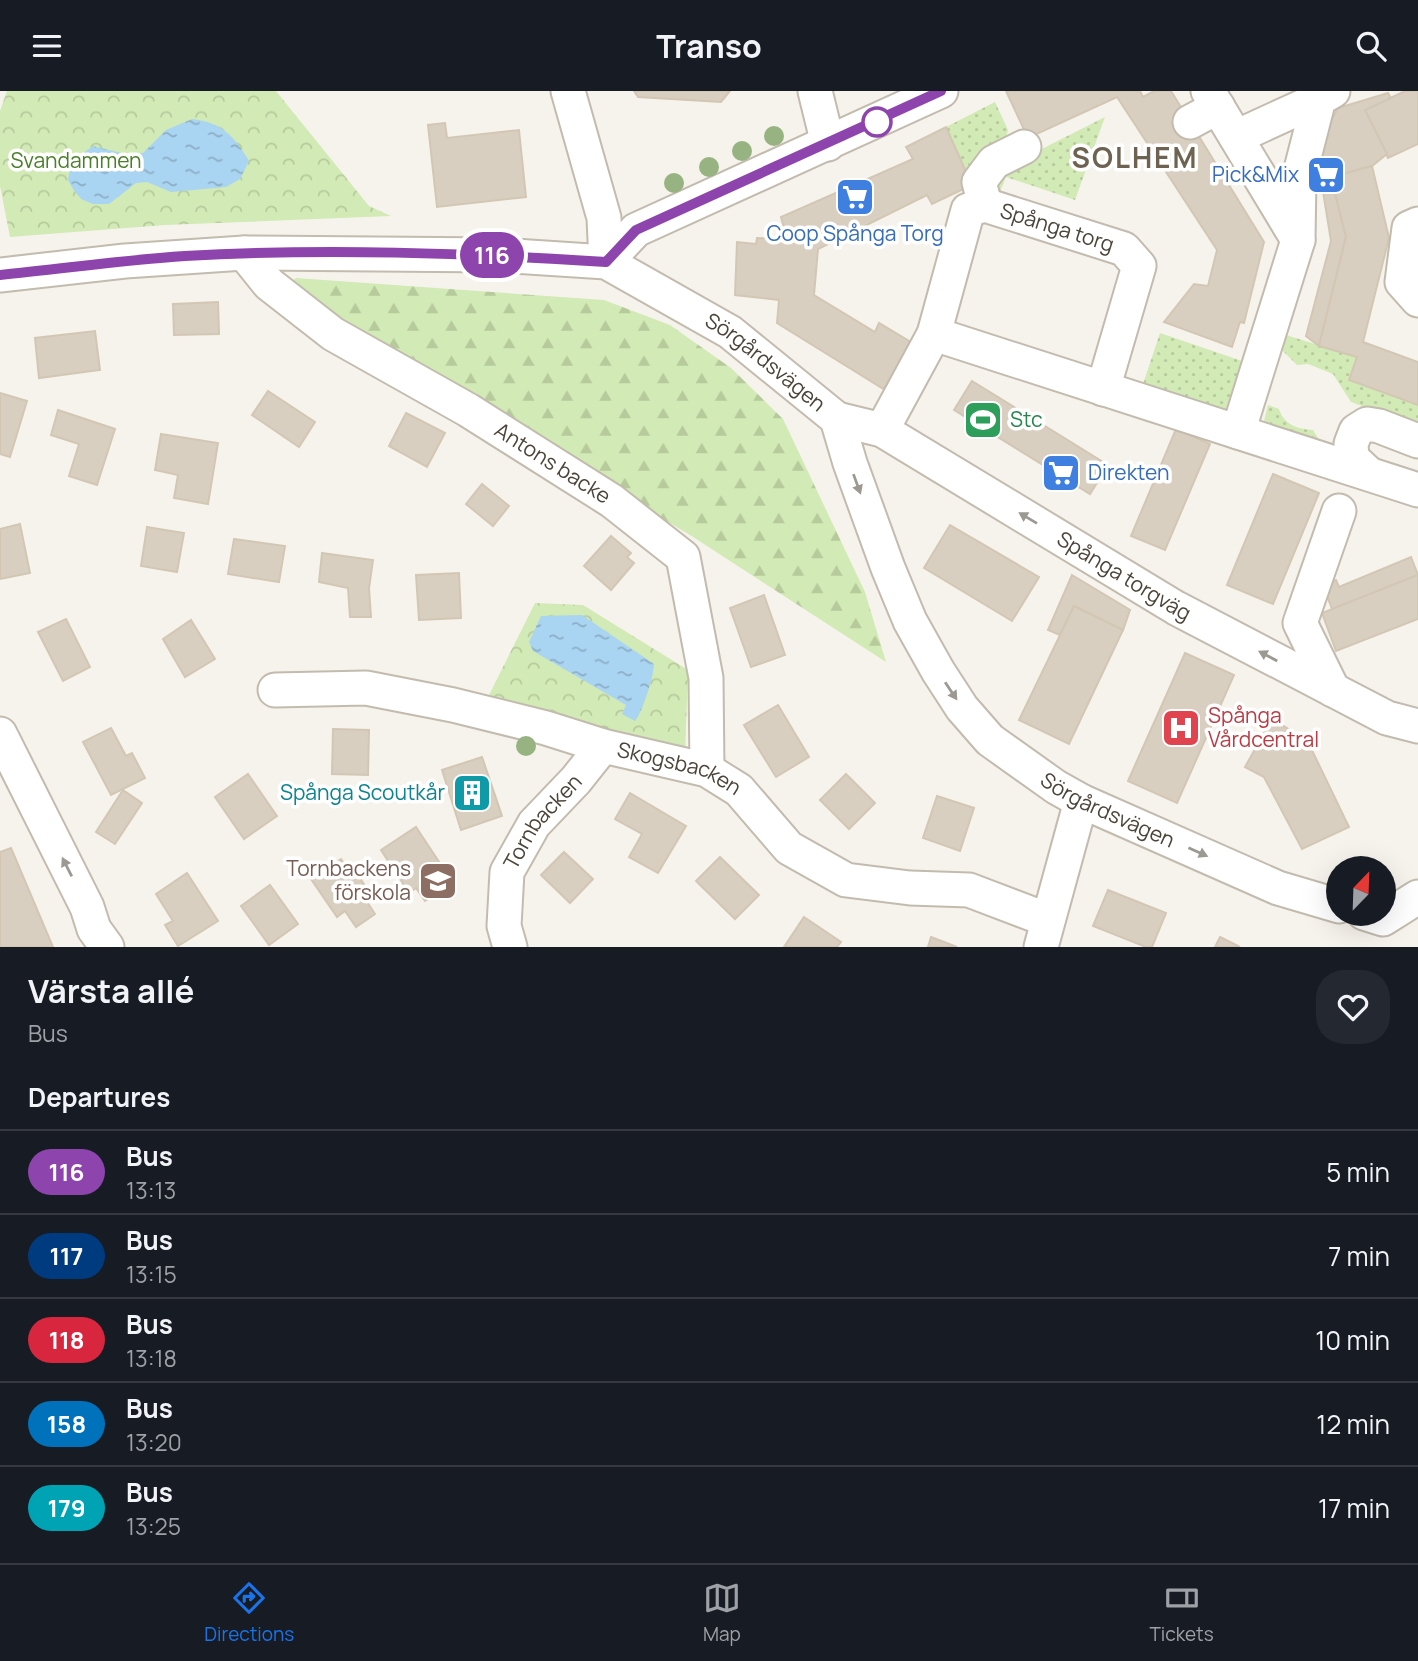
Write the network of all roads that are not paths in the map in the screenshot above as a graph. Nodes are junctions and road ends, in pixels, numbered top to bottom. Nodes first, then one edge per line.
1 (568, 91) edge
2 (815, 91) edge
3 (941, 91) edge
4 (1326, 95) edge
5 (1206, 107) edge
6 (1236, 137) junction
7 (828, 144) junction
8 (1024, 147) dead end
9 (985, 205) junction
10 (1418, 224) edge
11 (1298, 240) junction
12 (244, 253) junction
13 (606, 262) junction
14 (0, 275) edge
15 (1418, 300) edge
16 (934, 334) junction
17 (1103, 389) junction
18 (837, 419) junction
19 (882, 430) junction
20 (1238, 432) junction
21 (1418, 442) edge
22 (1368, 473) junction
23 (1418, 490) edge
24 (1339, 511) dead end
25 (275, 690) dead end
26 (1333, 690) junction
27 (1418, 726) edge
28 (0, 733) edge
29 (603, 745) junction
30 (707, 769) junction
31 (1082, 801) junction
32 (1418, 897) edge
33 (1326, 902) edge
34 (1396, 911) edge
35 (1045, 934) edge
36 (97, 941) edge
37 (510, 947) edge

1 - 13 street
2 - 7 street
3 - 7 street
4 - 6 street
4 - 11 street
5 - 6 street
6 - 11 street
7 - 13 street
8 - 9 street
9 - 16 street, Spånga torg
9 - 17 street, Spånga torg
10 - 15 street
11 - 20 street
12 - 13 street, Sörgårdsvägen
12 - 14 street, Sörgårdsvägen
12 - 30 street, Antons backe
13 - 18 street, Sörgårdsvägen
16 - 17 street
16 - 19 street, Spånga torg
17 - 20 street
18 - 19 street, Spånga torgväg
18 -> 31 street, Sörgårdsvägen
26 -> 19 street, Spånga torgväg
20 - 22 street
21 - 22 street
22 - 23 street
24 - 26 street
25 - 29 street, Skogsbacken
26 - 27 street, Spånga torgväg
36 -> 28 street
29 - 30 street, Skogsbacken
29 - 37 street, Tornbacken
30 - 35 street, Skogsbacken
31 -> 33 street, Sörgårdsvägen
31 - 35 street
32 - 34 street

